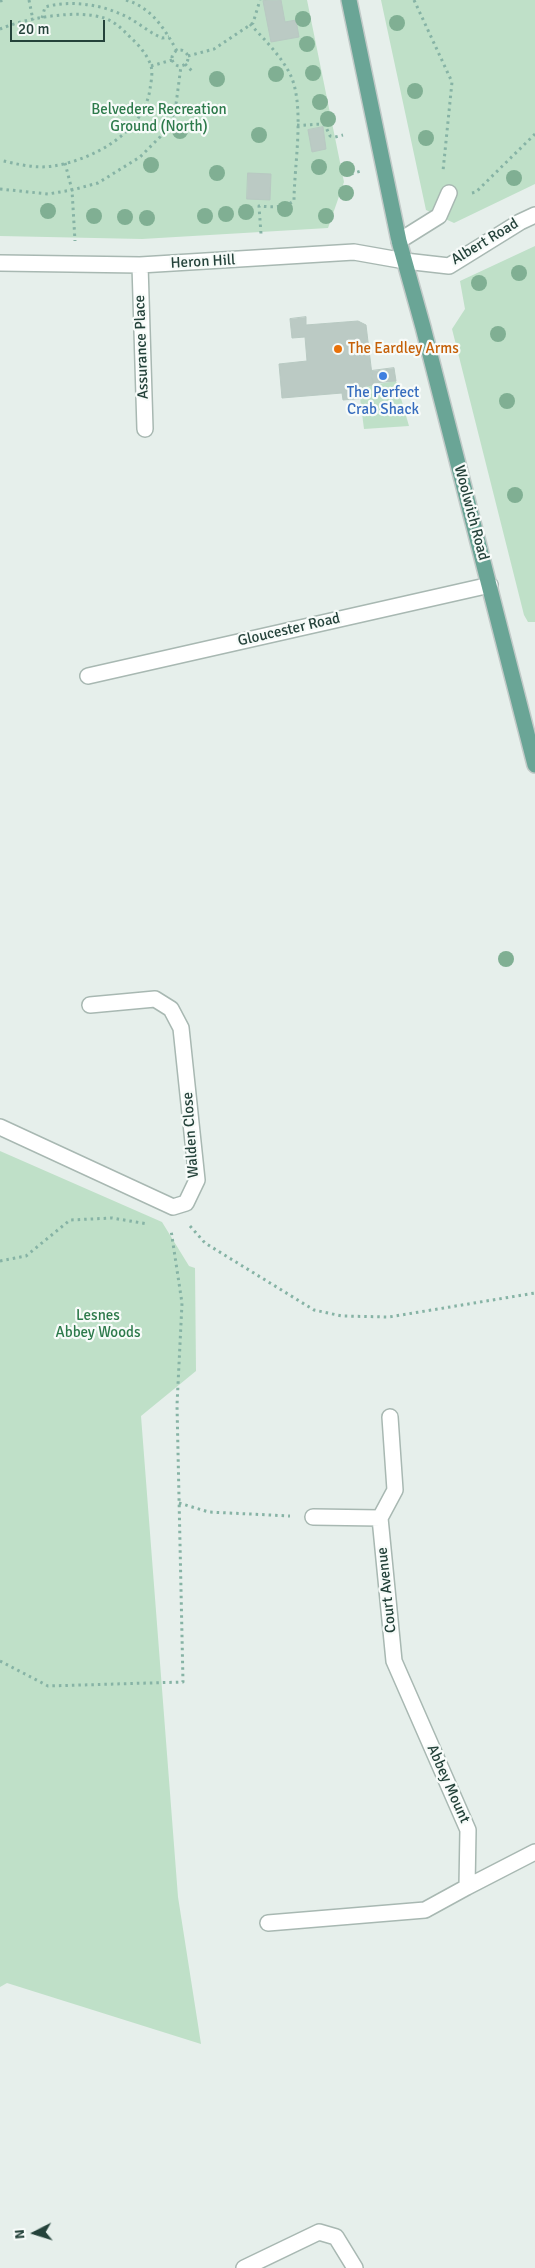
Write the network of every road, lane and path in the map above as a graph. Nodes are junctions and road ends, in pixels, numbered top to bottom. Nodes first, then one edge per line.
1 (5, 0) edge
2 (29, 0) edge
3 (126, 0) edge
4 (260, 0) edge
5 (349, 0) edge
6 (414, 0) edge
7 (0, 1) edge
8 (137, 2) edge
9 (42, 18) junction
10 (33, 20) junction
11 (250, 24) junction
12 (0, 29) edge
13 (169, 37) junction
14 (177, 51) junction
15 (188, 56) junction
16 (172, 60) junction
17 (185, 64) junction
18 (151, 66) junction
19 (181, 66) junction
20 (193, 72) dead end
21 (297, 125) junction
22 (343, 134) dead end
23 (535, 134) edge
24 (0, 160) edge
25 (65, 163) junction
26 (362, 171) dead end
27 (351, 174) dead end
28 (0, 189) edge
29 (72, 190) junction
30 (449, 193) junction
31 (535, 215) edge
32 (75, 230) dead end
33 (399, 241) junction
34 (263, 259) junction
35 (405, 261) junction
36 (0, 263) edge
37 (140, 265) junction
38 (145, 429) dead end
39 (490, 585) junction
40 (88, 676) dead end
41 (535, 765) edge
42 (90, 1005) dead end
43 (0, 1127) edge
44 (172, 1207) junction
45 (154, 1225) dead end
46 (163, 1226) dead end
47 (0, 1261) edge
48 (535, 1293) edge
49 (390, 1417) dead end
50 (179, 1504) junction
51 (313, 1517) joint
52 (380, 1518) junction
53 (0, 1661) edge
54 (394, 1661) joint
55 (535, 1852) edge
56 (467, 1888) junction
57 (268, 1922) dead end
58 (244, 2268) edge
59 (355, 2268) edge

1 - 7 path
2 - 10 path
3 - 8 path
4 - 11 path
5 - 33 main road, Woolwich Road
6 - 30 path
8 - 13 path
9 - 10 path
9 - 13 path
9 - 18 path
10 - 12 path
11 - 15 path
11 - 21 path
13 - 14 path
14 - 15 path
14 - 16 path
15 - 17 path
16 - 18 path
16 - 19 path
17 - 19 path
17 - 20 path
18 - 25 path
19 - 29 path
21 - 22 path
21 - 34 path
23 - 30 path
24 - 25 path
25 - 29 path
26 - 27 path
28 - 29 path
29 - 32 path
30 - 33 street
31 - 35 street, Albert Road
33 - 35 main road, Woolwich Road
34 - 35 street, Heron Hill
34 - 37 street, Heron Hill
35 - 39 main road, Woolwich Road
36 - 37 street, Heron Hill
37 - 38 street, Assurance Place
39 - 40 street, Gloucester Road
39 - 41 main road, Woolwich Road
42 - 44 street, Walden Close
43 - 44 street
44 - 48 path
45 - 47 path
46 - 50 path
49 - 52 street
50 - 51 path
50 - 53 path
51 - 52 street
52 - 54 street, Court Avenue
54 - 56 street, Abbey Mount
55 - 56 street
56 - 57 street
58 - 59 street

